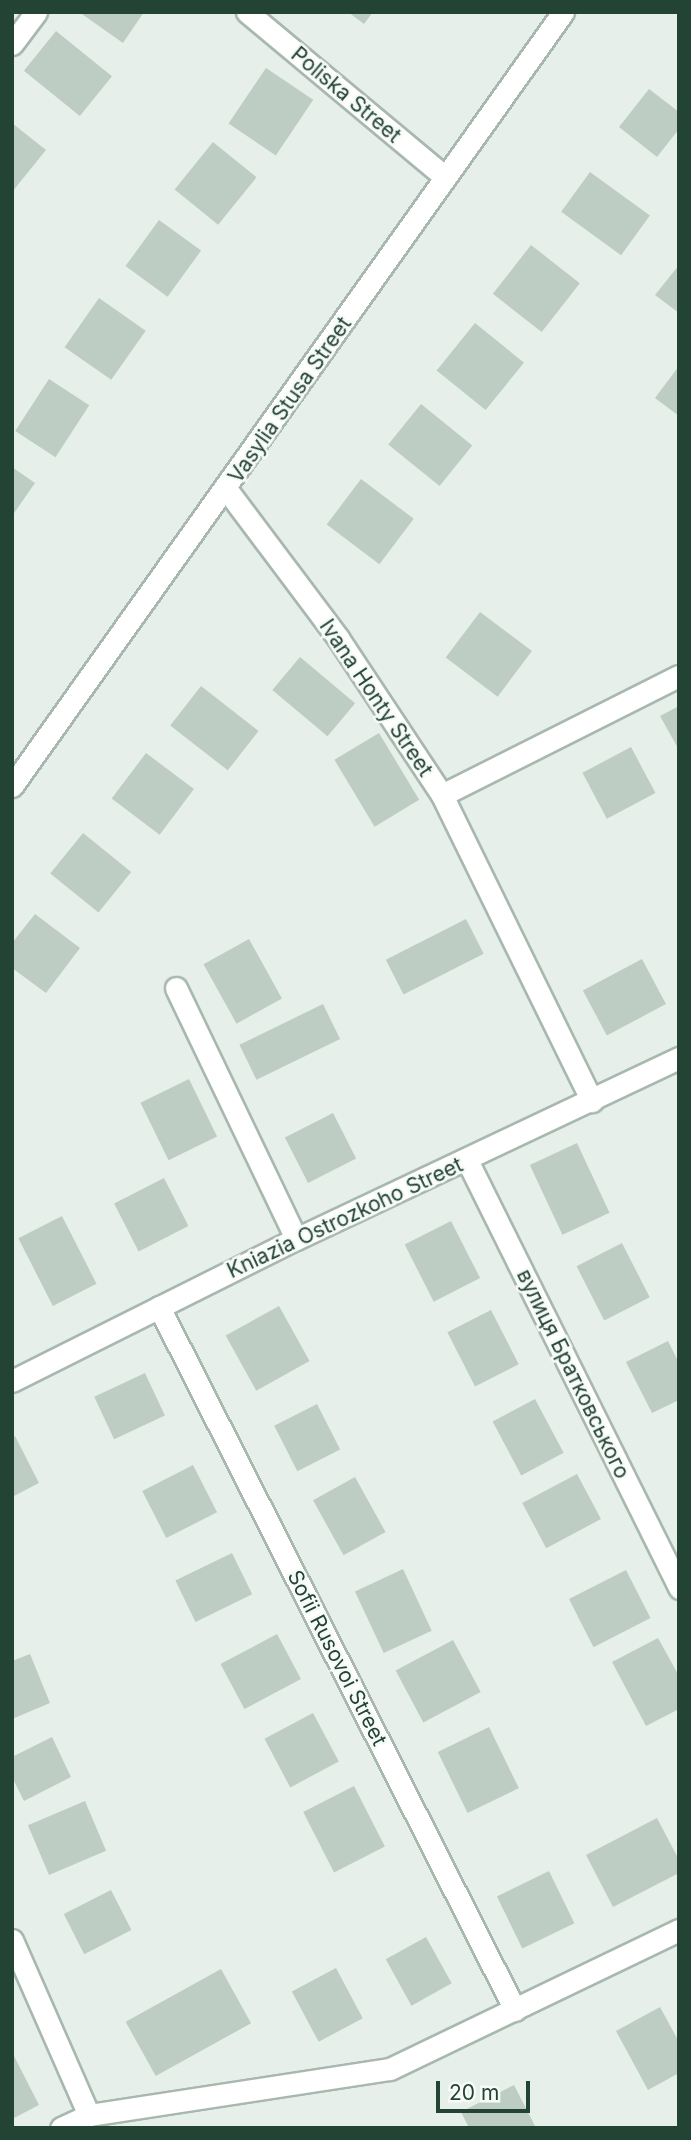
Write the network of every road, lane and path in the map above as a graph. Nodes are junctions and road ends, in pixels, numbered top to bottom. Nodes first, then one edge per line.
1 (37, 12) edge
2 (247, 12) edge
3 (564, 12) edge
4 (12, 44) edge
5 (445, 177) junction
6 (227, 490) junction
7 (679, 676) edge
8 (12, 786) edge
9 (442, 795) junction
10 (176, 988) dead end
11 (679, 1058) edge
12 (592, 1101) junction
13 (467, 1160) junction
14 (296, 1239) junction
15 (159, 1307) junction
16 (12, 1381) edge
17 (679, 1588) edge
18 (679, 1930) edge
19 (12, 1940) edge
20 (515, 2010) junction
21 (89, 2115) junction
22 (61, 2128) edge

1 - 4 street
2 - 5 street, Poliska Street
3 - 5 street, Vasylia Stusa Street
5 - 6 street, Vasylia Stusa Street
6 - 8 street, Vasylia Stusa Street
6 - 9 street, Ivana Honty Street
7 - 9 street, Ivana Honty Street
9 - 12 street
10 - 14 street
11 - 12 street, Kniazia Ostrozkoho Street
12 - 13 street, Kniazia Ostrozkoho Street
13 - 14 street, Kniazia Ostrozkoho Street
13 - 17 street, вулиця Братковського
14 - 15 street, Kniazia Ostrozkoho Street
15 - 16 street, Kniazia Ostrozkoho Street
15 - 20 street, Sofii Rusovoi Street
18 - 20 street
19 - 21 street
20 - 21 street
21 - 22 street

